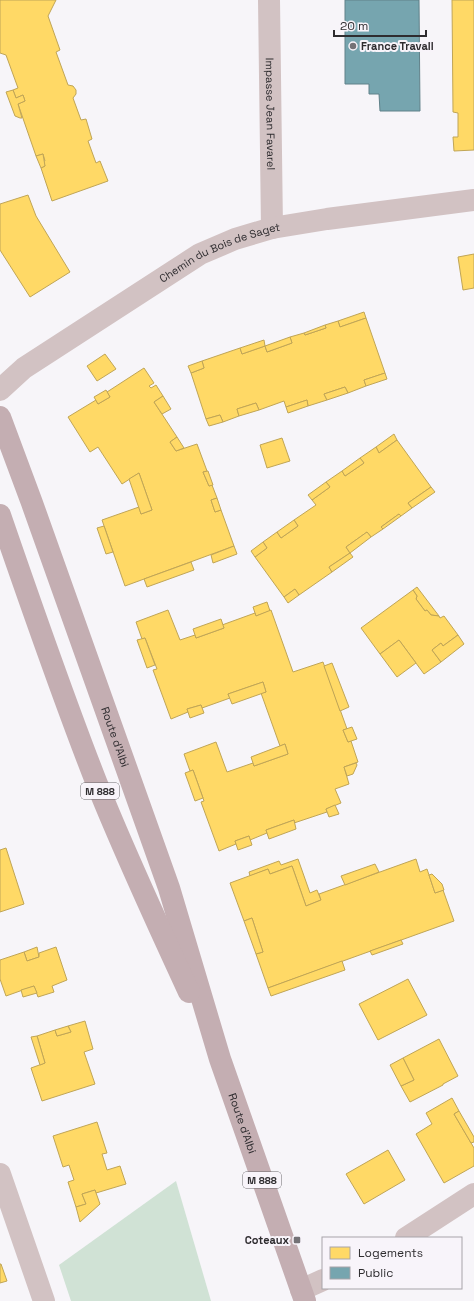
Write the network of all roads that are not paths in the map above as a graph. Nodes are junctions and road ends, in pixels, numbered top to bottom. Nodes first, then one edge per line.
1 (269, 0) edge
2 (474, 200) edge
3 (272, 228) junction
4 (0, 390) edge
5 (0, 417) edge
6 (0, 516) edge
7 (220, 1060) junction
8 (0, 1174) edge
9 (474, 1194) edge
10 (408, 1237) edge
11 (322, 1281) edge
12 (303, 1295) edge
13 (44, 1301) edge

1 - 3 street, Impasse Jean Favarel
2 - 3 street, Chemin du Bois de Saget
3 - 4 street, Chemin du Bois de Saget
5 - 7 main road, Route d'Albi / M 888
6 - 7 main road, Route d'Albi / M 888
7 - 12 main road, Route d'Albi / M 888
8 - 13 street
9 - 10 street
11 - 12 street

